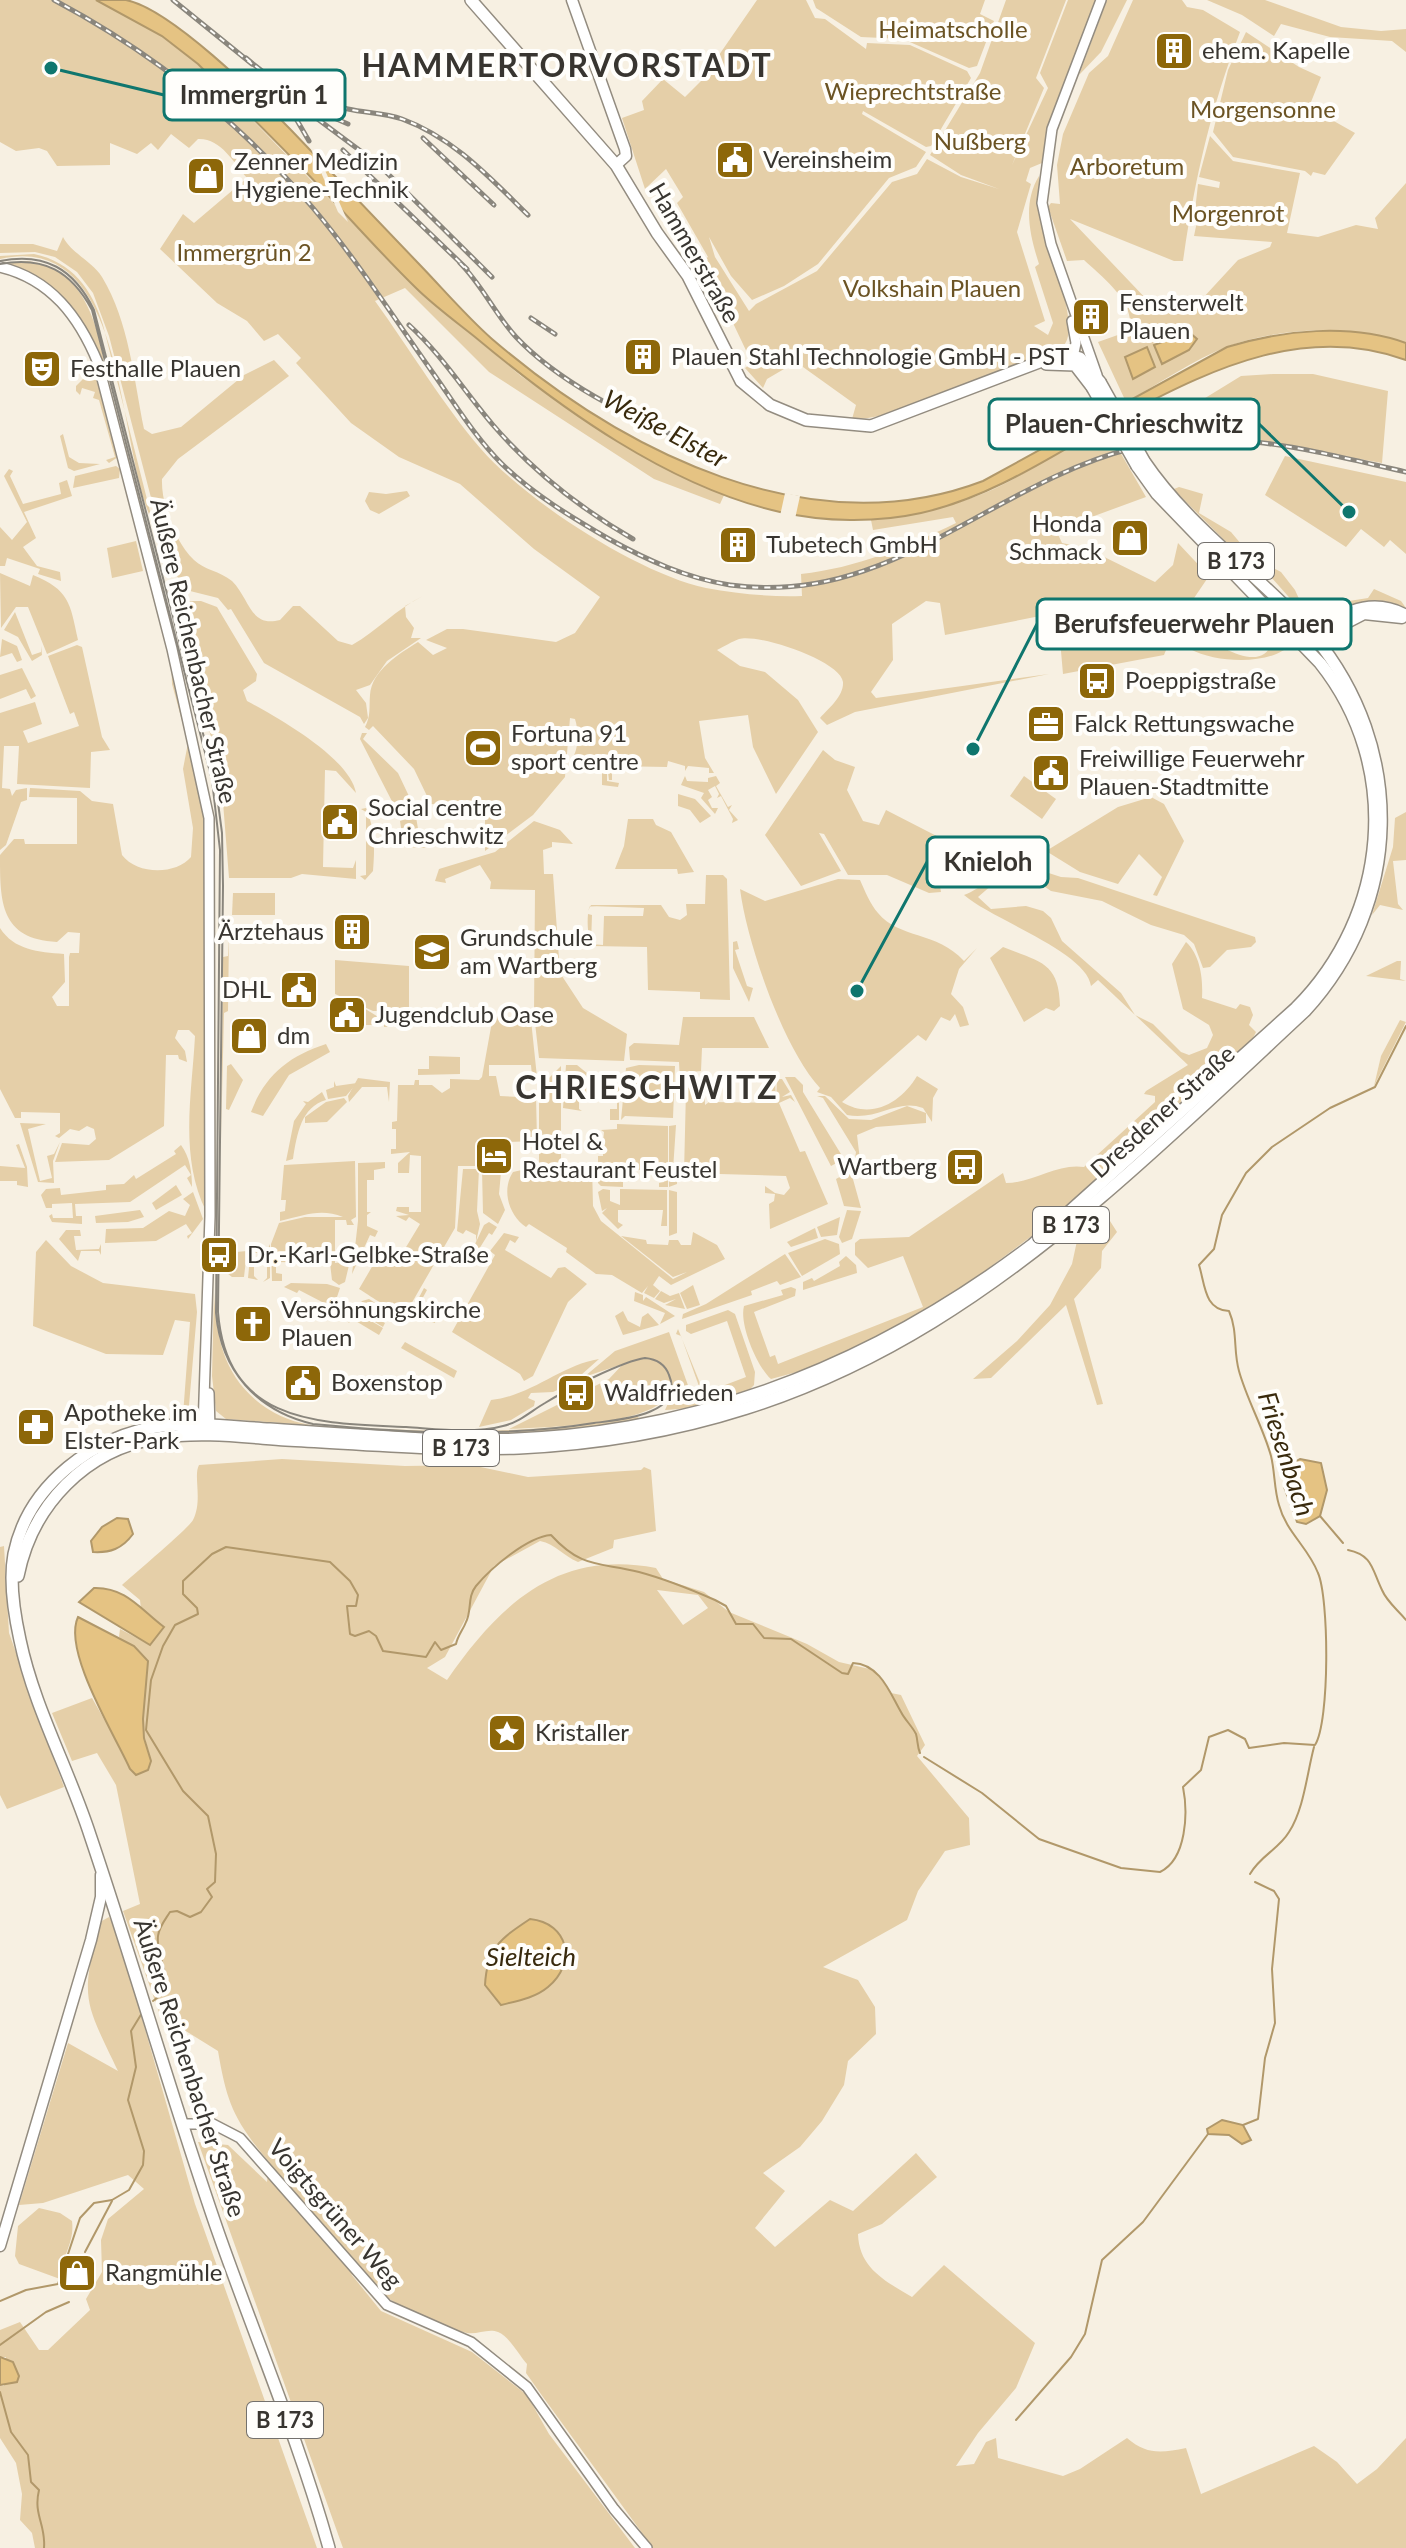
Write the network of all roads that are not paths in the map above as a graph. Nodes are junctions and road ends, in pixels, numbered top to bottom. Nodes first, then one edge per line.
1 (471, 0) edge
2 (572, 0) edge
3 (1101, 0) edge
4 (616, 165) junction
5 (0, 267) edge
6 (1067, 291) junction
7 (1073, 359) junction
8 (1096, 384) junction
9 (1141, 463) junction
10 (1406, 617) edge
11 (1312, 640) junction
12 (207, 1428) junction
13 (15, 1601) junction
14 (101, 1867) junction
15 (114, 1905) junction
16 (98, 1906) junction
17 (95, 1922) junction
18 (183, 2124) junction
19 (0, 2246) edge
20 (329, 2548) edge
21 (647, 2548) edge

1 - 4 main road, Hammerstraße
2 - 4 main road
3 - 6 street
4 - 7 main road, Hammerstraße
5 - 12 street, Äußere Reichenbacher Straße
6 - 7 street
6 - 8 street
7 - 8 main road, B 173
8 - 9 main road, B 173, bridge
9 - 11 main road, B 173
9 - 11 main road, B 173
10 - 11 main road
11 - 12 main road, B 173
12 - 13 main road, Äußere Reichenbacher Straße / B 173
12 - 13 main road, Äußere Reichenbacher Straße / B 173
13 - 14 main road, Äußere Reichenbacher Straße / B 173
14 - 15 main road, Äußere Reichenbacher Straße / B 173
14 - 16 main road
15 - 16 main road
15 - 17 main road
15 - 18 main road, Äußere Reichenbacher Straße / B 173
16 - 17 main road
17 - 19 main road
18 - 20 main road, Äußere Reichenbacher Straße / B 173
18 - 21 street, Voigtsgrüner Weg

